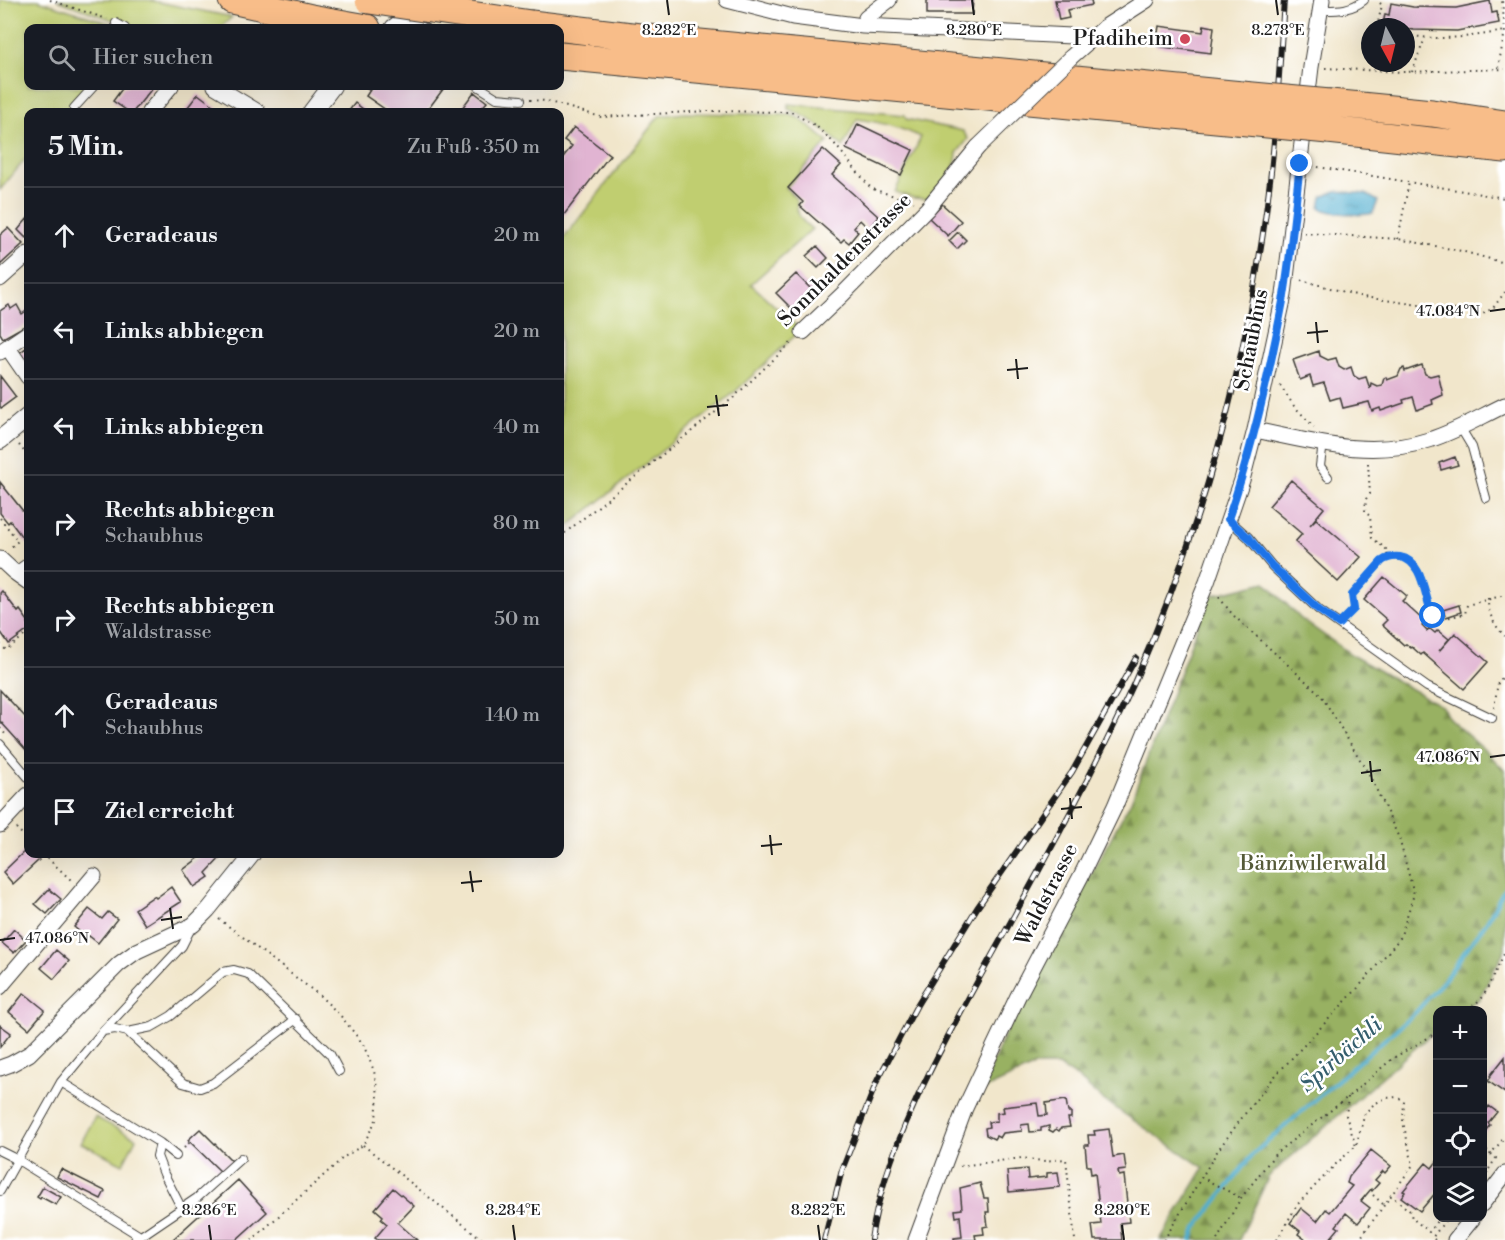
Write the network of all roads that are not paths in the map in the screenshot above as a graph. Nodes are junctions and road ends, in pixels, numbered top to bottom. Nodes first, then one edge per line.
1 (396, 0) edge
2 (727, 0) edge
3 (889, 0) edge
4 (1148, 0) edge
5 (1364, 0) edge
6 (234, 1) edge
7 (1321, 5) edge
8 (470, 7) dead end
9 (380, 17) edge
10 (457, 21) dead end
11 (116, 22) road end
12 (119, 24) edge
13 (408, 24) edge
14 (531, 24) edge
15 (863, 27) junction
16 (564, 28) edge
17 (1093, 38) junction
18 (564, 56) edge
19 (90, 90) edge
20 (168, 90) edge
21 (222, 90) edge
22 (329, 90) edge
23 (484, 90) edge
24 (521, 100) road end
25 (74, 108) dead end
26 (152, 108) edge
27 (251, 108) edge
28 (315, 108) edge
29 (1240, 108) junction
30 (1432, 113) junction
31 (1505, 113) edge
32 (1505, 124) edge
33 (1505, 149) edge
34 (24, 258) edge
35 (0, 279) edge
36 (803, 332) road end
37 (24, 336) edge
38 (4, 350) edge
39 (24, 372) edge
40 (1505, 405) edge
41 (24, 420) edge
42 (1460, 427) junction
43 (1255, 430) junction
44 (1321, 437) junction
45 (0, 440) edge
46 (1328, 477) dead end
47 (1486, 498) dead end
48 (1228, 519) junction
49 (0, 559) edge
50 (24, 565) edge
51 (14, 572) junction
52 (24, 579) edge
53 (1492, 718) road end
54 (0, 744) edge
55 (24, 772) edge
56 (24, 799) edge
57 (0, 825) edge
58 (250, 858) edge
59 (94, 876) dead end
60 (193, 925) junction
61 (0, 987) edge
62 (296, 1019) junction
63 (103, 1031) junction
64 (128, 1032) junction
65 (0, 1068) edge
66 (339, 1071) dead end
67 (61, 1082) junction
68 (160, 1143) junction
69 (0, 1151) edge
70 (176, 1156) dead end
71 (242, 1158) dead end
72 (18, 1160) junction
73 (1505, 1174) edge
74 (0, 1191) edge
75 (1487, 1197) edge
76 (182, 1209) junction
77 (1470, 1222) edge
78 (138, 1238) edge
79 (916, 1240) edge
80 (1455, 1240) edge

1 - 9 street
2 - 15 street
3 - 15 street
4 - 17 street, Sonnhaldenstrasse
5 - 7 lane
6 - 9 highway
7 - 43 street, Schaubhus
8 - 10 lane
9 - 13 lane
9 - 14 highway, bridge
11 - 12 lane
15 - 17 street
16 - 29 highway, bridge
17 - 36 street, Sonnhaldenstrasse, bridge
18 - 29 highway
19 - 25 lane
20 - 26 street
21 - 27 street
22 - 28 street
23 - 24 lane
29 - 30 highway, bridge
29 - 33 highway, bridge
30 - 31 highway
30 - 32 highway
34 - 35 street
37 - 38 street
38 - 39 street
40 - 42 street
41 - 45 street
42 - 44 street
42 - 47 lane
43 - 44 street
43 - 48 street, Waldstrasse
44 - 46 lane
48 - 53 lane
48 - 79 street, Waldstrasse
49 - 51 street
50 - 51 lane
51 - 52 street
54 - 55 lane
56 - 57 street
58 - 60 street
59 - 61 street
60 - 63 lane
60 - 65 street
62 - 64 lane
62 - 64 lane
62 - 66 lane
63 - 64 lane
63 - 67 lane
67 - 68 lane
67 - 72 lane
68 - 70 lane
68 - 76 lane
69 - 72 lane
71 - 76 lane
72 - 74 lane
72 - 78 lane
73 - 75 street
76 - 78 lane
77 - 80 street

